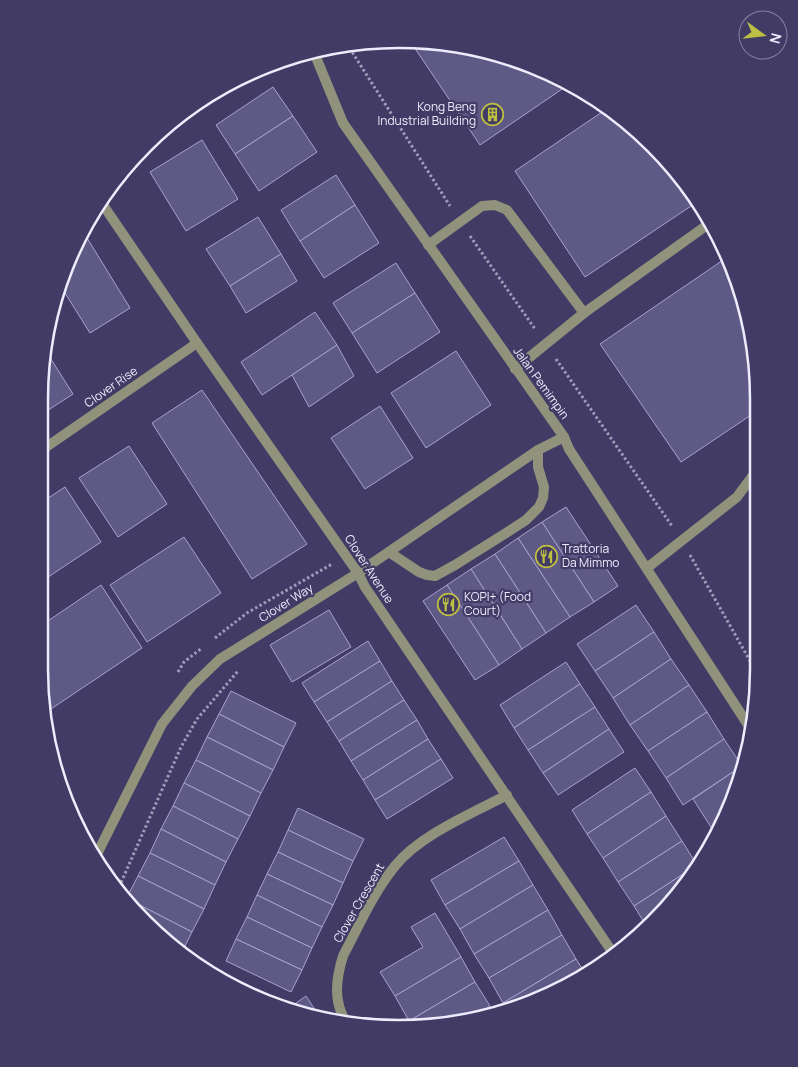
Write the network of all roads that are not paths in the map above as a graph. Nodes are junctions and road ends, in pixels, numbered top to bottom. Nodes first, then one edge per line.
1 (316, 57) edge
2 (105, 208) edge
3 (705, 227) edge
4 (428, 245) junction
5 (584, 313) junction
6 (197, 343) junction
7 (515, 369) junction
8 (564, 438) junction
9 (48, 446) edge
10 (538, 450) junction
11 (750, 480) edge
12 (389, 552) junction
13 (647, 568) junction
14 (358, 573) junction
15 (746, 721) edge
16 (507, 795) junction
17 (99, 851) edge
18 (610, 949) edge
19 (342, 1015) edge

1 - 4 street, Jalan Pemimpin
2 - 6 street, Clover Avenue
3 - 5 street
4 - 5 street
4 - 7 street, Jalan Pemimpin
5 - 7 street
6 - 9 street, Clover Rise
6 - 14 street, Clover Avenue
7 - 8 street, Jalan Pemimpin
8 - 10 street, Clover Way
8 - 13 street, Jalan Pemimpin
10 - 12 street, Clover Way
10 - 12 street
11 - 13 street
12 - 14 street, Clover Way
13 - 15 street, Jalan Pemimpin
14 - 16 street, Clover Avenue
14 - 17 street, Clover Way
16 - 18 street, Clover Avenue
16 - 19 street, Clover Crescent

